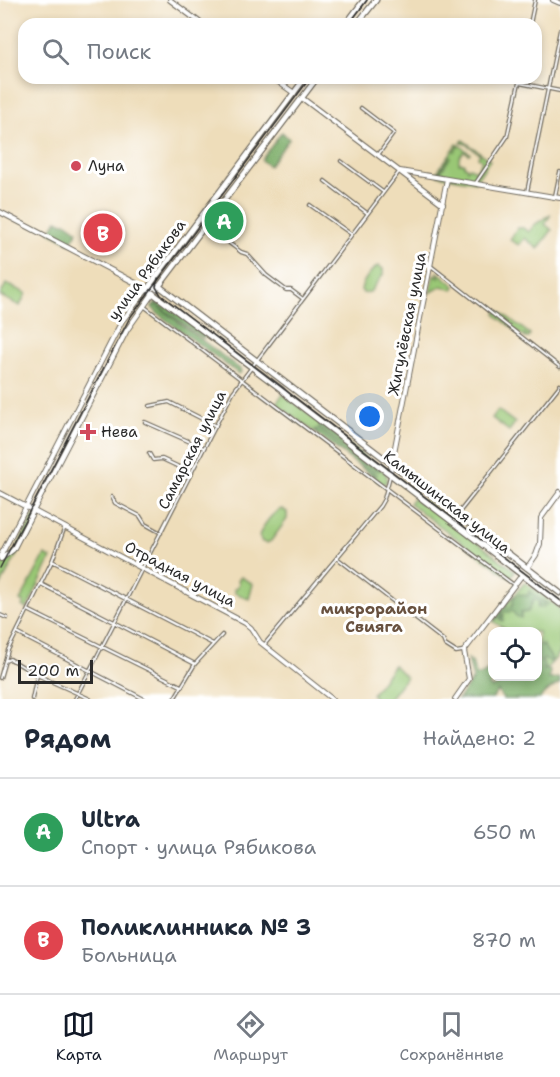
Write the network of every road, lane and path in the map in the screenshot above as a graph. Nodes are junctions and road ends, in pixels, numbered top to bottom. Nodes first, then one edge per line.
1 (170, 0) edge
2 (364, 0) edge
3 (376, 0) edge
4 (535, 0) edge
5 (553, 0) edge
6 (560, 3) edge
7 (194, 18) edge
8 (350, 18) edge
9 (362, 18) edge
10 (531, 18) edge
11 (560, 30) edge
12 (281, 84) edge
13 (301, 84) edge
14 (312, 84) edge
15 (519, 84) edge
16 (524, 84) edge
17 (549, 89) junction
18 (560, 91) edge
19 (294, 93) junction
20 (302, 98) junction
21 (361, 108) dead end
22 (378, 155) junction
23 (341, 161) dead end
24 (399, 171) junction
25 (560, 172) edge
26 (420, 174) junction
27 (447, 179) junction
28 (326, 181) dead end
29 (416, 183) junction
30 (475, 184) junction
31 (383, 192) junction
32 (527, 193) junction
33 (557, 198) edge
34 (443, 204) junction
35 (310, 205) dead end
36 (0, 212) edge
37 (367, 213) junction
38 (205, 225) junction
39 (351, 234) junction
40 (431, 266) junction
41 (159, 286) junction
42 (147, 289) junction
43 (153, 293) junction
44 (303, 299) junction
45 (144, 306) junction
46 (256, 361) junction
47 (252, 367) junction
48 (560, 367) edge
49 (242, 380) junction
50 (560, 385) edge
51 (150, 406) dead end
52 (145, 422) dead end
53 (216, 426) junction
54 (204, 448) junction
55 (149, 453) dead end
56 (391, 464) junction
57 (192, 473) junction
58 (390, 473) junction
59 (387, 490) junction
60 (560, 492) edge
61 (0, 493) edge
62 (112, 497) dead end
63 (26, 507) junction
64 (34, 511) junction
65 (457, 515) junction
66 (65, 527) junction
67 (161, 533) junction
68 (0, 558) edge
69 (337, 558) junction
70 (52, 561) junction
71 (143, 568) junction
72 (527, 569) junction
73 (522, 575) junction
74 (41, 584) junction
75 (514, 585) junction
76 (560, 593) edge
77 (126, 599) junction
78 (560, 604) edge
79 (28, 610) junction
80 (0, 615) edge
81 (7, 618) dead end
82 (115, 622) junction
83 (17, 633) junction
84 (222, 635) dead end
85 (213, 644) junction
86 (264, 645) junction
87 (102, 646) junction
88 (464, 651) junction
89 (7, 653) junction
90 (10, 659) junction
91 (5, 661) junction
92 (195, 664) junction
93 (90, 671) junction
94 (37, 675) junction
95 (0, 678) edge
96 (181, 686) junction
97 (78, 694) junction
98 (32, 699) edge
99 (75, 699) edge
100 (90, 699) edge
101 (144, 699) edge
102 (174, 699) edge
103 (332, 699) edge
104 (455, 699) edge

1 - 7 street
2 - 8 main road
3 - 9 main road
4 - 10 street
5 - 6 street
11 - 17 street
12 - 19 street
13 - 19 main road, улица Рябикова
14 - 20 main road, улица Рябикова
15 - 30 street
16 - 17 street
17 - 18 street
17 - 32 street
19 - 20 main road
19 - 42 main road, улица Рябикова
20 - 22 street
20 - 38 main road, улица Рябикова
21 - 22 street
22 - 24 street
23 - 31 street
24 - 26 street
24 - 29 street
24 - 31 street, Самарская улица
25 - 33 street
26 - 27 street
26 - 29 street
27 - 30 street
27 - 34 street, Жигулёвская улица
28 - 37 street
29 - 34 street
30 - 32 street
31 - 37 street, Самарская улица
32 - 33 street
34 - 40 street, Жигулёвская улица
35 - 39 street
36 - 42 street, Камышинская улица
37 - 39 street, Самарская улица
38 - 41 main road, улица Рябикова
38 - 44 street
39 - 44 street, Самарская улица
40 - 48 street
40 - 56 street, Жигулёвская улица
41 - 42 main road
41 - 43 main road, улица Рябикова
41 - 46 main road, Камышинская улица
42 - 43 main road, Камышинская улица
42 - 63 street, улица Рябикова
43 - 45 street, улица Рябикова
43 - 47 main road, Камышинская улица
44 - 46 street, Самарская улица
45 - 49 street
45 - 64 street, улица Рябикова
46 - 47 street, Самарская улица
46 - 56 main road, Камышинская улица
47 - 49 street, Самарская улица
47 - 58 main road, Камышинская улица
49 - 53 street, Самарская улица
49 - 59 street
50 - 65 street
51 - 53 street
52 - 54 street
53 - 54 street, Самарская улица
54 - 57 street, Самарская улица
55 - 57 street
56 - 58 street, Жигулёвская улица
56 - 65 main road, Камышинская улица
57 - 67 street, Самарская улица
58 - 59 street
58 - 73 main road, Камышинская улица
59 - 69 street
59 - 75 street
60 - 72 street
61 - 63 street, Отрадная улица
62 - 67 street
63 - 64 street, Отрадная улица
63 - 68 street, улица Рябикова
64 - 66 street, Отрадная улица
64 - 68 street, улица Рябикова
65 - 72 main road, Камышинская улица
66 - 70 street
66 - 71 street, Отрадная улица
67 - 71 street, Самарская улица
69 - 86 street
69 - 88 street
70 - 74 street
70 - 77 street
71 - 77 street, Самарская улица
71 - 86 street, Отрадная улица
72 - 73 main road
72 - 76 main road, Камышинская улица
73 - 75 street
73 - 78 main road, Камышинская улица
74 - 79 street
74 - 82 street
75 - 88 street
77 - 82 street, Самарская улица
77 - 85 street
79 - 83 street
79 - 87 street
80 - 81 street
82 - 87 street, Самарская улица
82 - 92 street
83 - 89 street
83 - 93 street
84 - 85 street
85 - 92 street
86 - 103 street, Отрадная улица
87 - 93 street, Самарская улица
87 - 96 street
88 - 104 street
89 - 90 street
89 - 91 street
90 - 91 street
90 - 94 street
91 - 95 street
92 - 96 street
93 - 97 street, Самарская улица
93 - 101 street
94 - 97 street
94 - 98 street
96 - 102 street
97 - 99 street, Самарская улица
97 - 100 street

